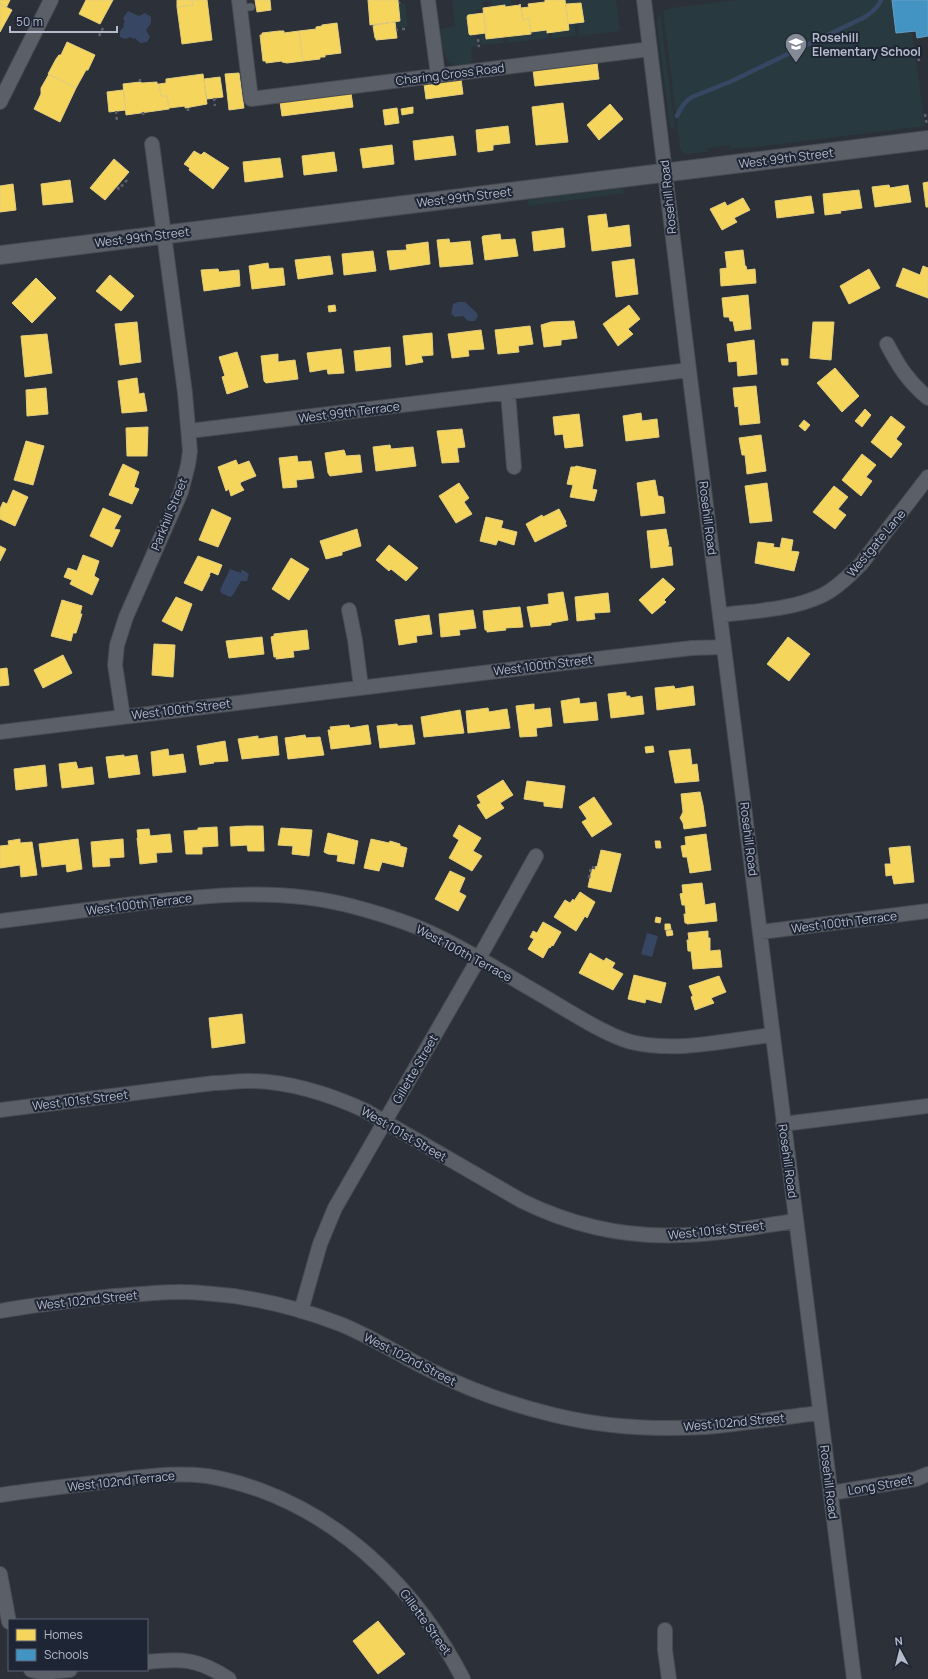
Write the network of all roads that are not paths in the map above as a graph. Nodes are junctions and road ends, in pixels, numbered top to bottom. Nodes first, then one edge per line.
1 (51, 0) edge
2 (428, 0) edge
3 (644, 0) edge
4 (243, 5) edge
5 (650, 49) junction
6 (438, 76) junction
7 (0, 102) edge
8 (927, 134) edge
9 (152, 144) dead end
10 (666, 172) junction
11 (165, 234) junction
12 (0, 255) edge
13 (887, 344) dead end
14 (689, 370) junction
15 (508, 393) junction
16 (928, 398) edge
17 (188, 431) junction
18 (514, 467) dead end
19 (928, 477) edge
20 (349, 610) dead end
21 (720, 615) junction
22 (724, 647) junction
23 (361, 687) junction
24 (123, 716) junction
25 (0, 732) edge
26 (536, 856) dead end
27 (928, 911) edge
28 (0, 921) edge
29 (760, 932) junction
30 (479, 958) junction
31 (772, 1034) junction
32 (928, 1106) edge
33 (0, 1110) edge
34 (384, 1122) junction
35 (783, 1124) junction
36 (796, 1221) junction
37 (0, 1311) edge
38 (301, 1312) junction
39 (820, 1413) junction
40 (928, 1474) edge
41 (831, 1493) junction
42 (0, 1495) edge
43 (384, 1569) joint
44 (0, 1574) edge
45 (8, 1619) edge
46 (665, 1630) dead end
47 (148, 1662) edge
48 (35, 1671) edge
49 (61, 1671) edge
50 (229, 1679) edge
51 (463, 1679) edge
52 (669, 1679) edge
53 (854, 1679) edge

1 - 7 street
2 - 6 street
3 - 5 street, Rosehill Road
4 - 6 street, Charing Cross Road
5 - 6 street, Charing Cross Road
5 - 10 street, Rosehill Road
8 - 10 street, West 99th Street
9 - 11 street, Parkhill Street
10 - 11 street, West 99th Street
10 - 14 street, Rosehill Road
11 - 12 street, West 99th Street
11 - 17 street, Parkhill Street
13 - 16 street
14 - 15 street, West 99th Terrace
14 - 21 street, Rosehill Road
15 - 17 street, West 99th Terrace
15 - 18 street
17 - 24 street, Parkhill Street
19 - 21 street, Westgate Lane
20 - 23 street
21 - 22 street, Rosehill Road
22 - 23 street, West 100th Street
22 - 29 street, Rosehill Road
23 - 24 street, West 100th Street
24 - 25 street, West 100th Street
26 - 30 street, Gillette Street
27 - 29 street, West 100th Terrace
28 - 30 street, West 100th Terrace
29 - 31 street, Rosehill Road
30 - 31 street, West 100th Terrace
30 - 34 street, Gillette Street
31 - 35 street, Rosehill Road
32 - 35 street
33 - 34 street, West 101st Street
34 - 36 street, West 101st Street
34 - 38 street, Gillette Street
35 - 36 street, Rosehill Road
36 - 39 street, Rosehill Road
37 - 38 street, West 102nd Street
38 - 39 street, West 102nd Street
39 - 41 street, Rosehill Road
40 - 41 street, Long Street
41 - 53 street, Rosehill Road
42 - 43 street, West 102nd Terrace
43 - 51 street, Gillette Street
44 - 45 street
46 - 52 street
47 - 50 street
48 - 49 street

